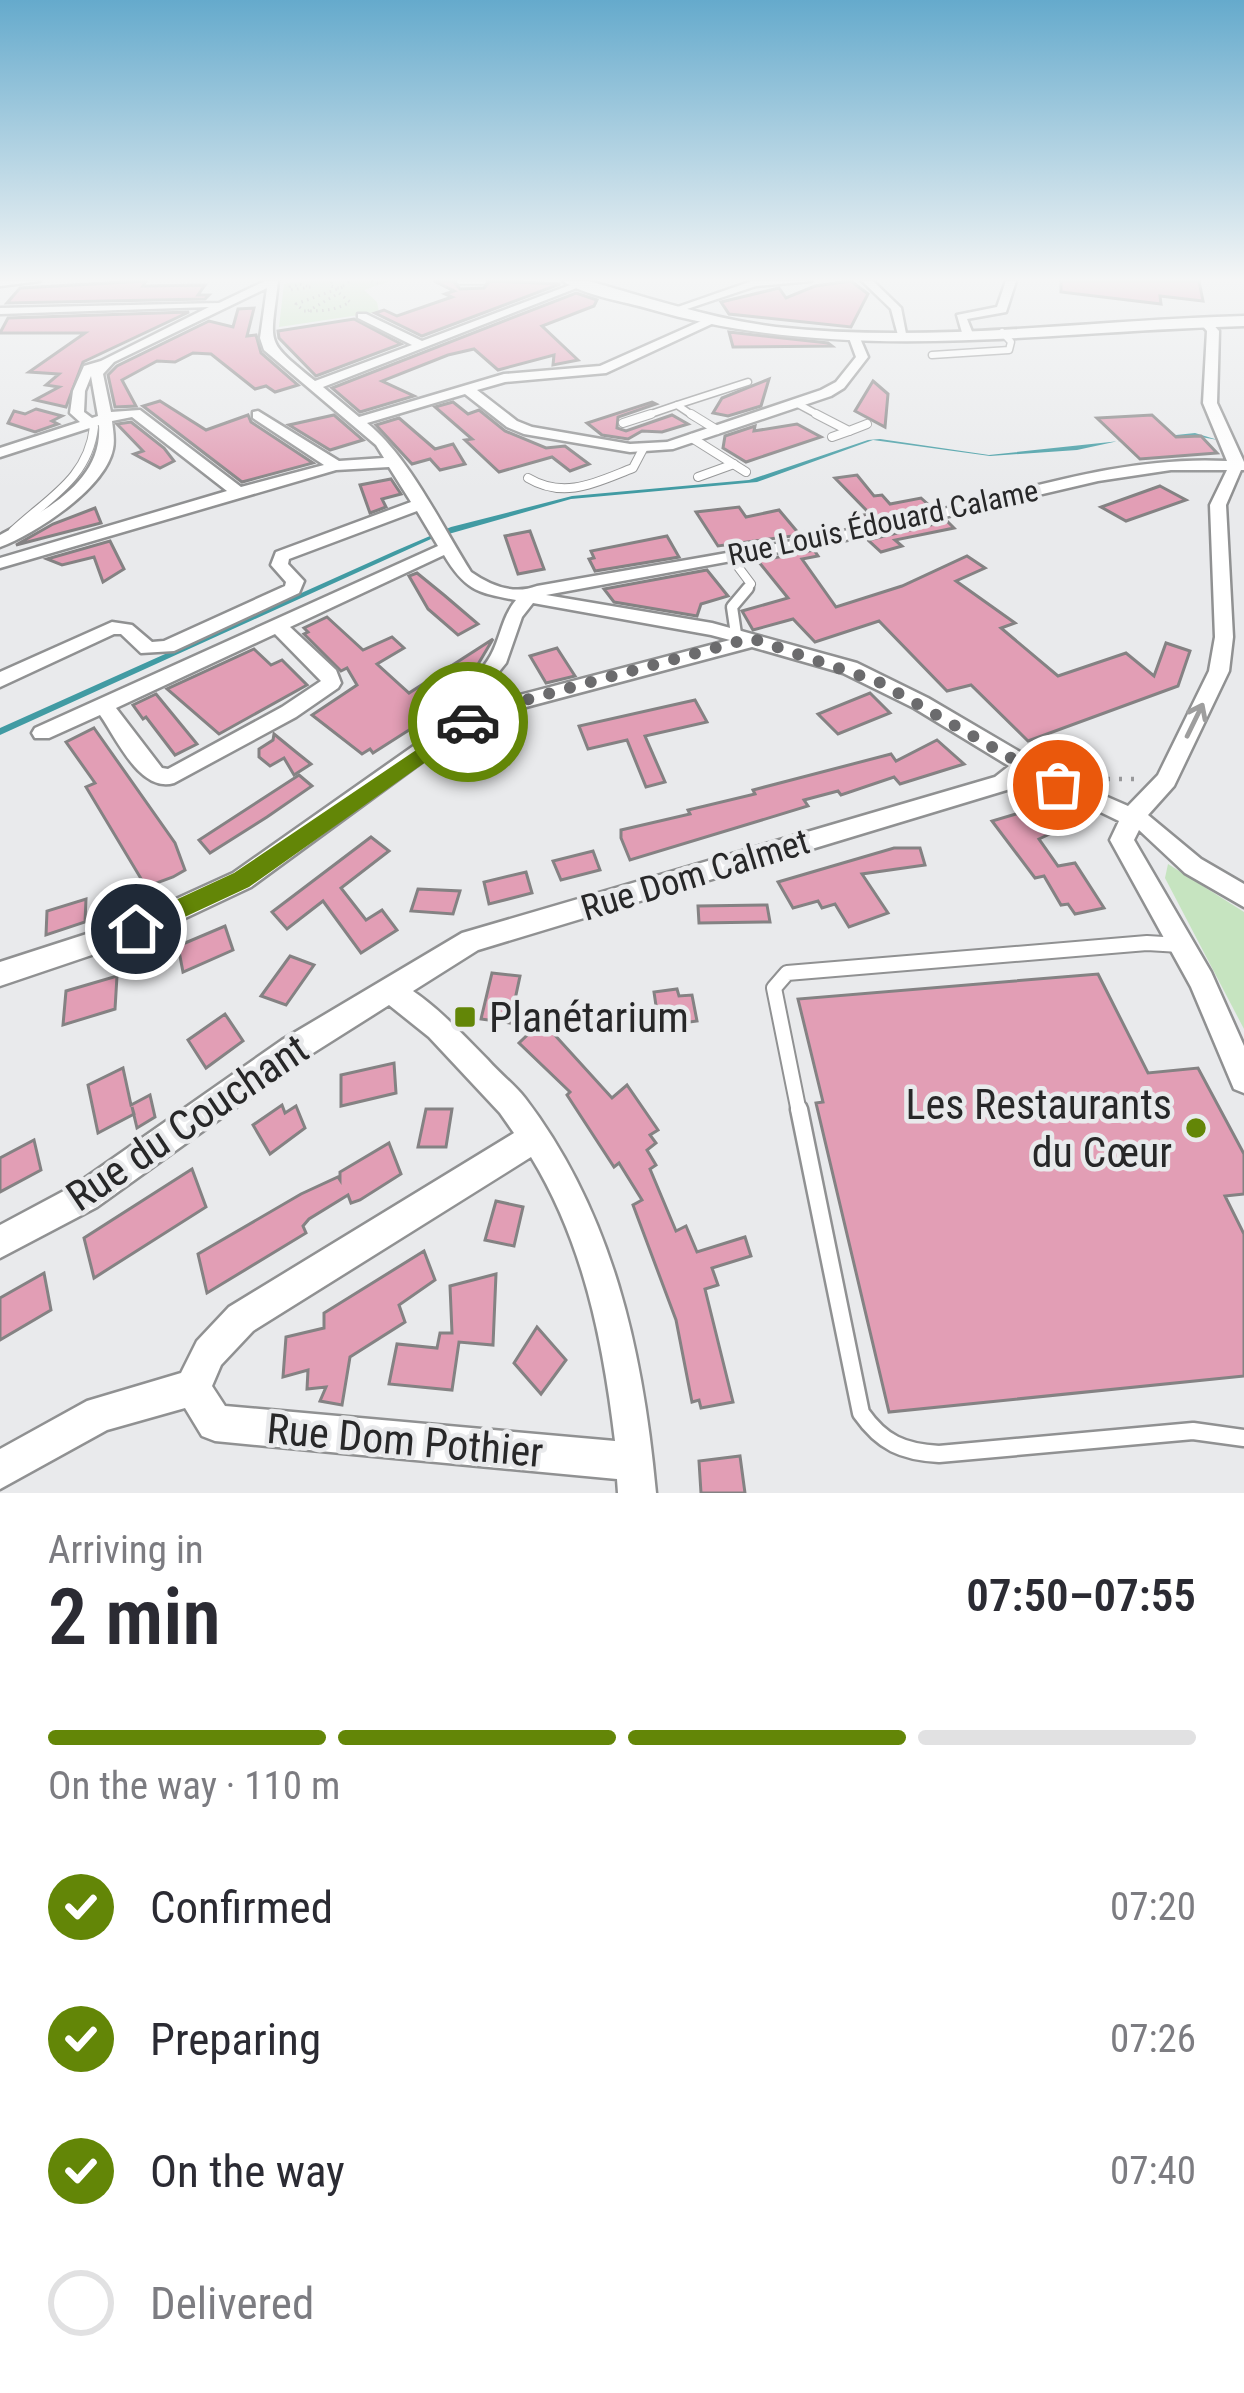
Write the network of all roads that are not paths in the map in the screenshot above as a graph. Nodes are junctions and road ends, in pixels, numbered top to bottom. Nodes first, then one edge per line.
1 (122, 351) edge
2 (271, 351) edge
3 (406, 351) edge
4 (645, 351) edge
5 (860, 351) edge
6 (999, 351) edge
7 (1212, 351) edge
8 (932, 355) dead end
9 (106, 363) junction
10 (748, 382) dead end
11 (312, 387) junction
12 (466, 388) junction
13 (796, 403) junction
14 (677, 405) junction
15 (258, 416) dead end
16 (96, 419) junction
17 (356, 422) junction
18 (623, 423) dead end
19 (867, 424) dead end
20 (716, 430) junction
21 (849, 431) junction
22 (832, 437) dead end
23 (692, 438) junction
24 (643, 449) junction
25 (0, 453) edge
26 (395, 462) junction
27 (734, 464) junction
28 (1240, 465) edge
29 (336, 466) junction
30 (746, 472) dead end
31 (698, 477) dead end
32 (528, 478) dead end
33 (238, 492) junction
34 (422, 503) junction
35 (443, 537) junction
36 (6, 538) edge
37 (730, 556) junction
38 (0, 563) edge
39 (525, 599) junction
40 (277, 624) junction
41 (743, 636) junction
42 (0, 680) edge
43 (103, 705) junction
44 (449, 732) junction
45 (42, 733) dead end
46 (1025, 766) junction
47 (1132, 817) junction
48 (1244, 897) edge
49 (1183, 946) junction
50 (0, 974) edge
51 (380, 995) junction
52 (1244, 1079) edge
53 (535, 1137) junction
54 (0, 1242) edge
55 (193, 1388) junction
56 (1244, 1438) edge
57 (0, 1469) edge
58 (636, 1477) edge

1 - 9 street
2 - 11 street
3 - 11 street
4 - 12 street
5 - 13 street
6 - 8 lane
7 - 28 street
9 - 16 street
9 - 16 street
10 - 14 lane
11 - 17 street
12 - 17 street
12 - 24 street
13 - 20 street
13 - 21 lane
14 - 18 lane
14 - 20 lane
15 - 29 street
16 - 25 street
16 - 33 street
16 - 36 street
17 - 26 street
19 - 21 lane
20 - 23 street
21 - 22 lane
23 - 24 street
23 - 27 lane
24 - 32 lane
26 - 29 street
26 - 34 street
27 - 30 lane
27 - 31 lane
28 - 37 street, Rue Louis Édouard Calame
47 -> 28 street
29 - 33 street
33 - 38 street
34 - 35 street
34 - 42 street
35 - 39 street
35 - 40 street
37 - 39 street, Rue Louis Édouard Calame
37 - 41 lane
39 - 41 street
39 - 44 street
40 - 43 street
40 - 43 street
41 - 44 street
41 - 46 street
43 - 45 street
44 - 50 street
46 - 47 street
46 - 51 street, Rue Dom Calmet
47 - 48 street
47 - 49 street
49 - 52 street
49 - 56 lane
51 - 53 street, Rue Dom Pothier
51 - 54 street, Rue du Couchant
53 - 55 street
53 - 58 street, Rue Dom Pothier
55 - 57 street
55 - 58 street, Rue Dom Pothier

